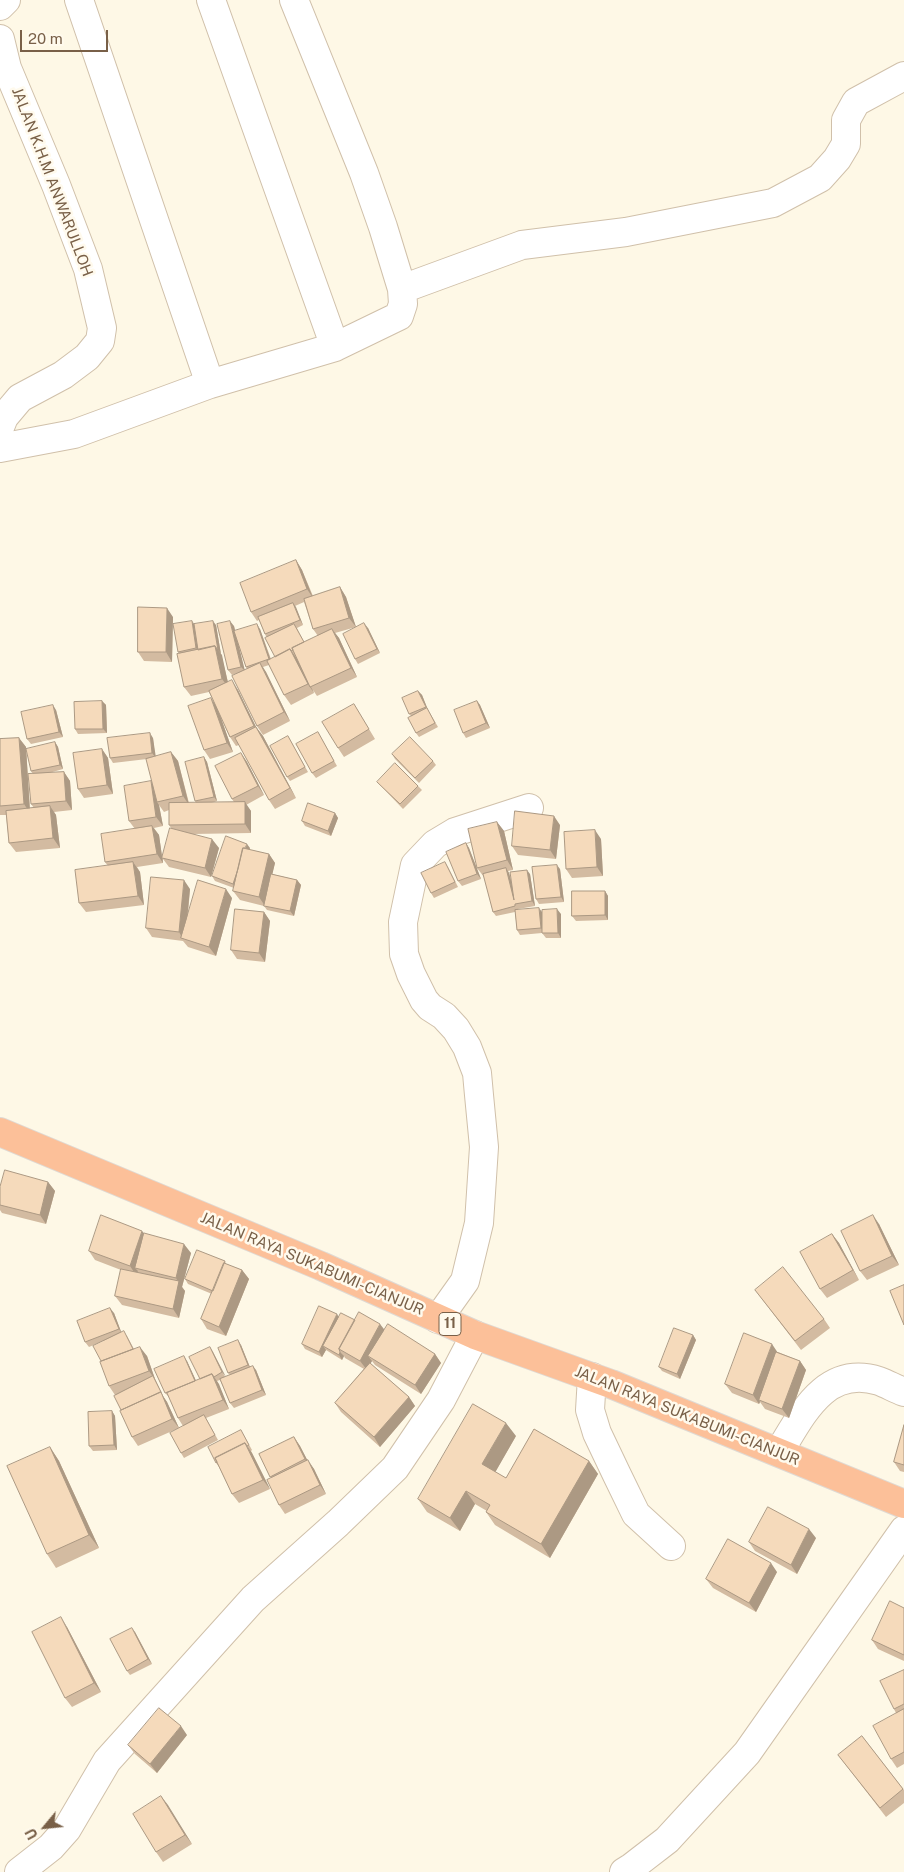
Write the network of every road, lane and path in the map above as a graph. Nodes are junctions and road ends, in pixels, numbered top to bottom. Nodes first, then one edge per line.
1 (6, 0) edge
2 (79, 0) edge
3 (210, 0) edge
4 (294, 0) edge
5 (0, 6) edge
6 (0, 39) edge
7 (904, 76) edge
8 (402, 289) junction
9 (335, 347) junction
10 (210, 384) junction
11 (0, 427) edge
12 (0, 448) edge
13 (529, 808) dead end
14 (0, 1132) edge
15 (438, 1319) junction
16 (475, 1335) junction
17 (592, 1377) junction
18 (904, 1392) edge
19 (779, 1452) junction
20 (904, 1504) edge
21 (904, 1530) edge
22 (671, 1546) dead end
23 (19, 1872) edge
24 (624, 1872) edge

1 - 5 street
2 - 10 street
3 - 9 street
4 - 8 street
6 - 11 street, JALAN K.H.M ANWARULLOH
7 - 8 street
8 - 9 street
9 - 10 street
10 - 12 street
13 - 15 street
14 - 15 highway, JALAN RAYA SUKABUMI-CIANJUR / 11
15 - 16 highway, JALAN RAYA SUKABUMI-CIANJUR / 11
16 - 17 highway, JALAN RAYA SUKABUMI-CIANJUR / 11
16 - 23 street
17 - 19 highway, JALAN RAYA SUKABUMI-CIANJUR / 11
17 - 22 street
18 - 19 street
19 - 20 highway, JALAN RAYA SUKABUMI-CIANJUR / 11
21 - 24 street

